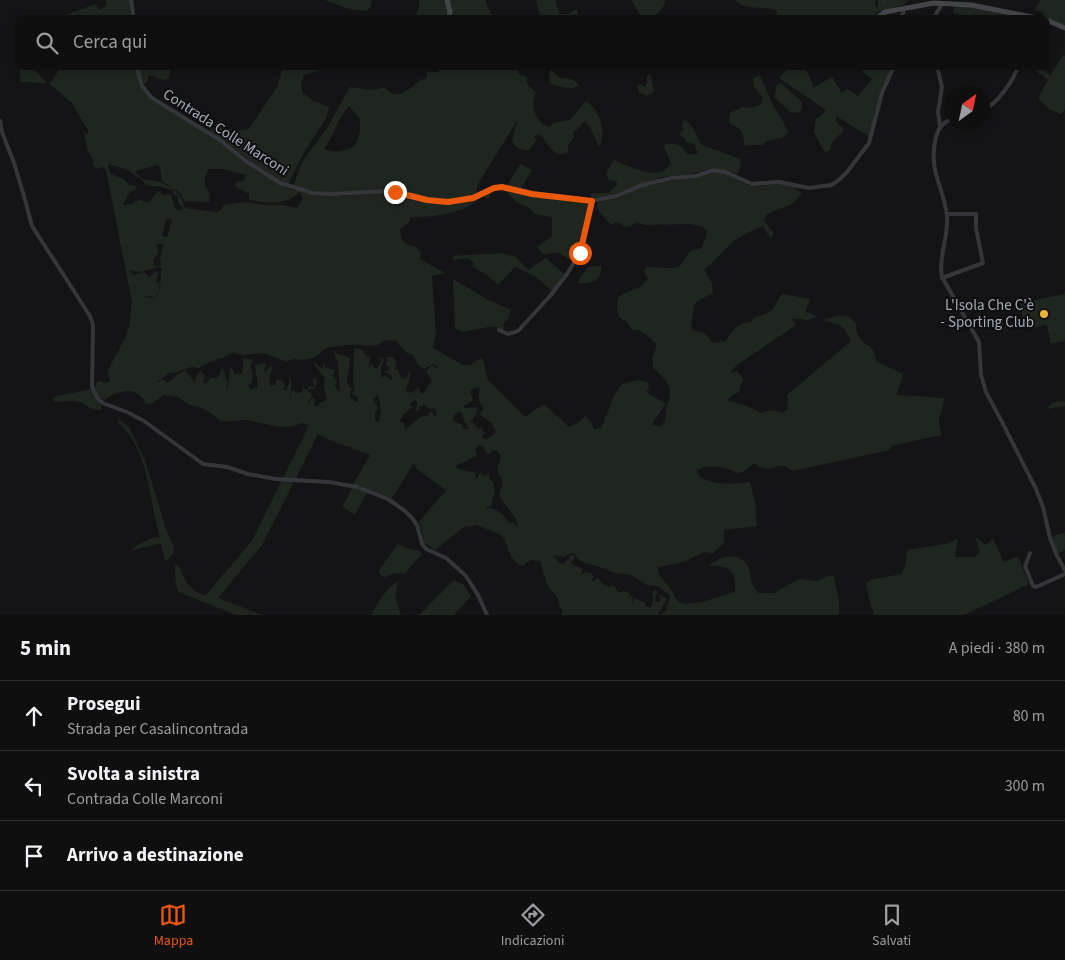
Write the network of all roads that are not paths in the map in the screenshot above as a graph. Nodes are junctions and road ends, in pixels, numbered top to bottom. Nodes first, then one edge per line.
1 (130, 0) edge
2 (447, 0) edge
3 (972, 2) edge
4 (942, 4) junction
5 (904, 10) junction
6 (1020, 14) joint
7 (133, 15) edge
8 (450, 15) edge
9 (881, 15) edge
10 (902, 15) edge
11 (935, 15) edge
12 (1024, 15) edge
13 (1050, 22) edge
14 (1065, 28) edge
15 (137, 70) edge
16 (892, 70) edge
17 (938, 70) edge
18 (1015, 70) edge
19 (990, 107) edge
20 (0, 121) edge
21 (945, 124) edge
22 (940, 126) junction
23 (592, 201) junction
24 (947, 214) junction
25 (942, 278) junction
26 (499, 330) dead end
27 (1030, 553) dead end
28 (1065, 570) edge
29 (1065, 574) edge
30 (487, 615) edge

1 - 7 street
2 - 8 street
3 - 4 street
3 - 6 street
4 - 5 street
4 - 11 street
5 - 9 street
5 - 10 street
6 - 12 street
13 - 14 street
15 - 23 street, Contrada Colle Marconi
16 - 23 street, Contrada Colle Marconi
17 - 22 street
18 - 19 street
20 - 30 street
21 - 22 street
22 - 24 street
23 - 26 street
24 - 25 street
24 - 25 street
25 - 28 street
27 - 29 street

